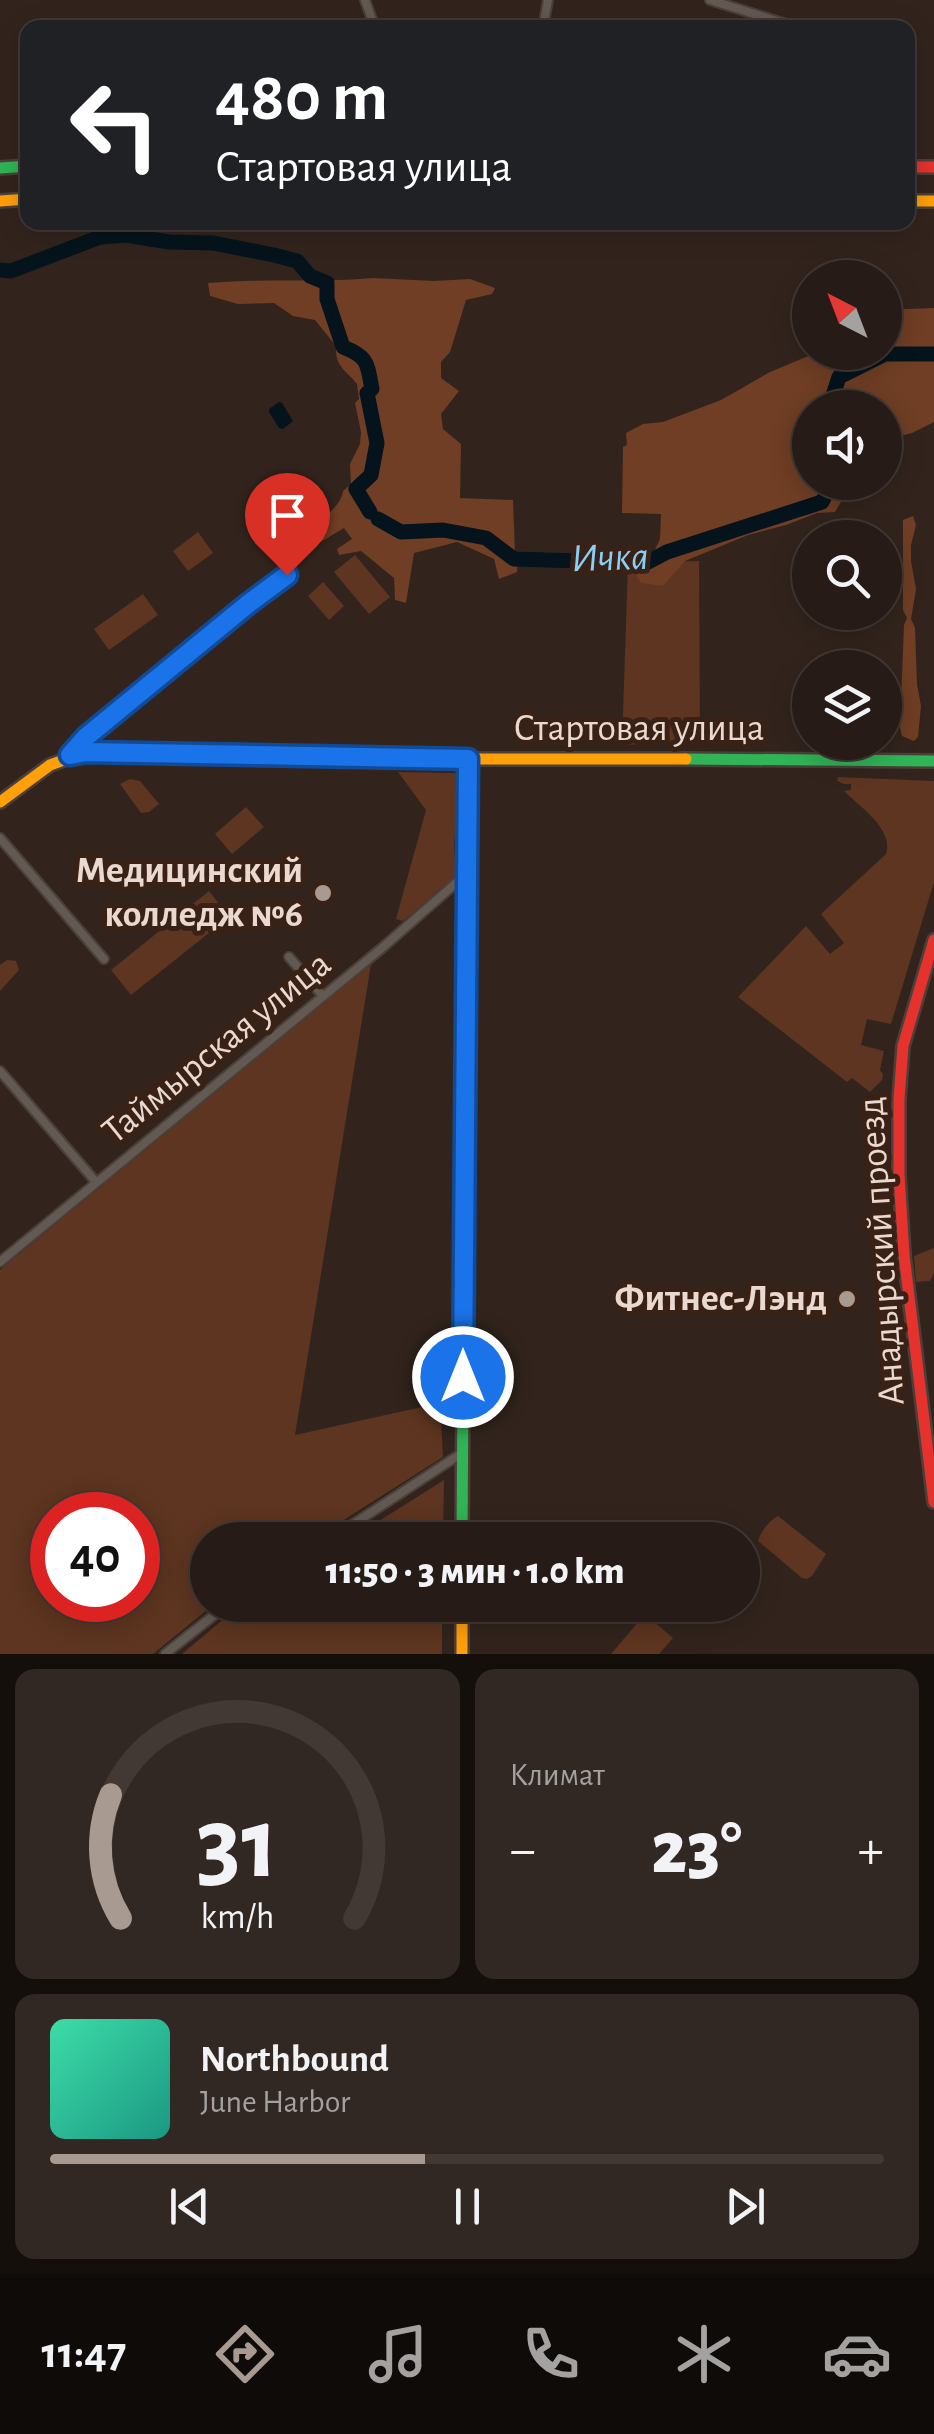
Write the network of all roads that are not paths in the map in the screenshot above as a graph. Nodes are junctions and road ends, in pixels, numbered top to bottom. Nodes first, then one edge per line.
1 (710, 0) edge
2 (774, 20) edge
3 (287, 575) dead end
4 (70, 755) junction
5 (468, 759) junction
6 (934, 762) edge
7 (0, 802) edge
8 (0, 838) edge
9 (467, 874) junction
10 (934, 940) edge
11 (288, 956) dead end
12 (104, 959) dead end
13 (322, 995) junction
14 (0, 1070) edge
15 (96, 1182) junction
16 (0, 1262) edge
17 (462, 1453) junction
18 (934, 1502) edge
19 (357, 1522) edge
20 (462, 1522) edge
21 (205, 1622) edge
22 (462, 1622) edge
23 (165, 1654) edge
24 (462, 1654) edge

1 - 2 street
3 - 4 street
4 - 5 main road, Стартовая улица
4 - 7 main road, Стартовая улица
5 - 6 main road, Стартовая улица
5 - 9 main road
8 - 12 street
9 - 13 street, Таймырская улица
9 - 17 main road
10 - 18 main road, Анадырский проезд
11 - 13 street
13 - 15 street, Таймырская улица
14 - 15 street
15 - 16 street, Таймырская улица
17 - 19 street
17 - 20 main road
21 - 23 street
22 - 24 main road

